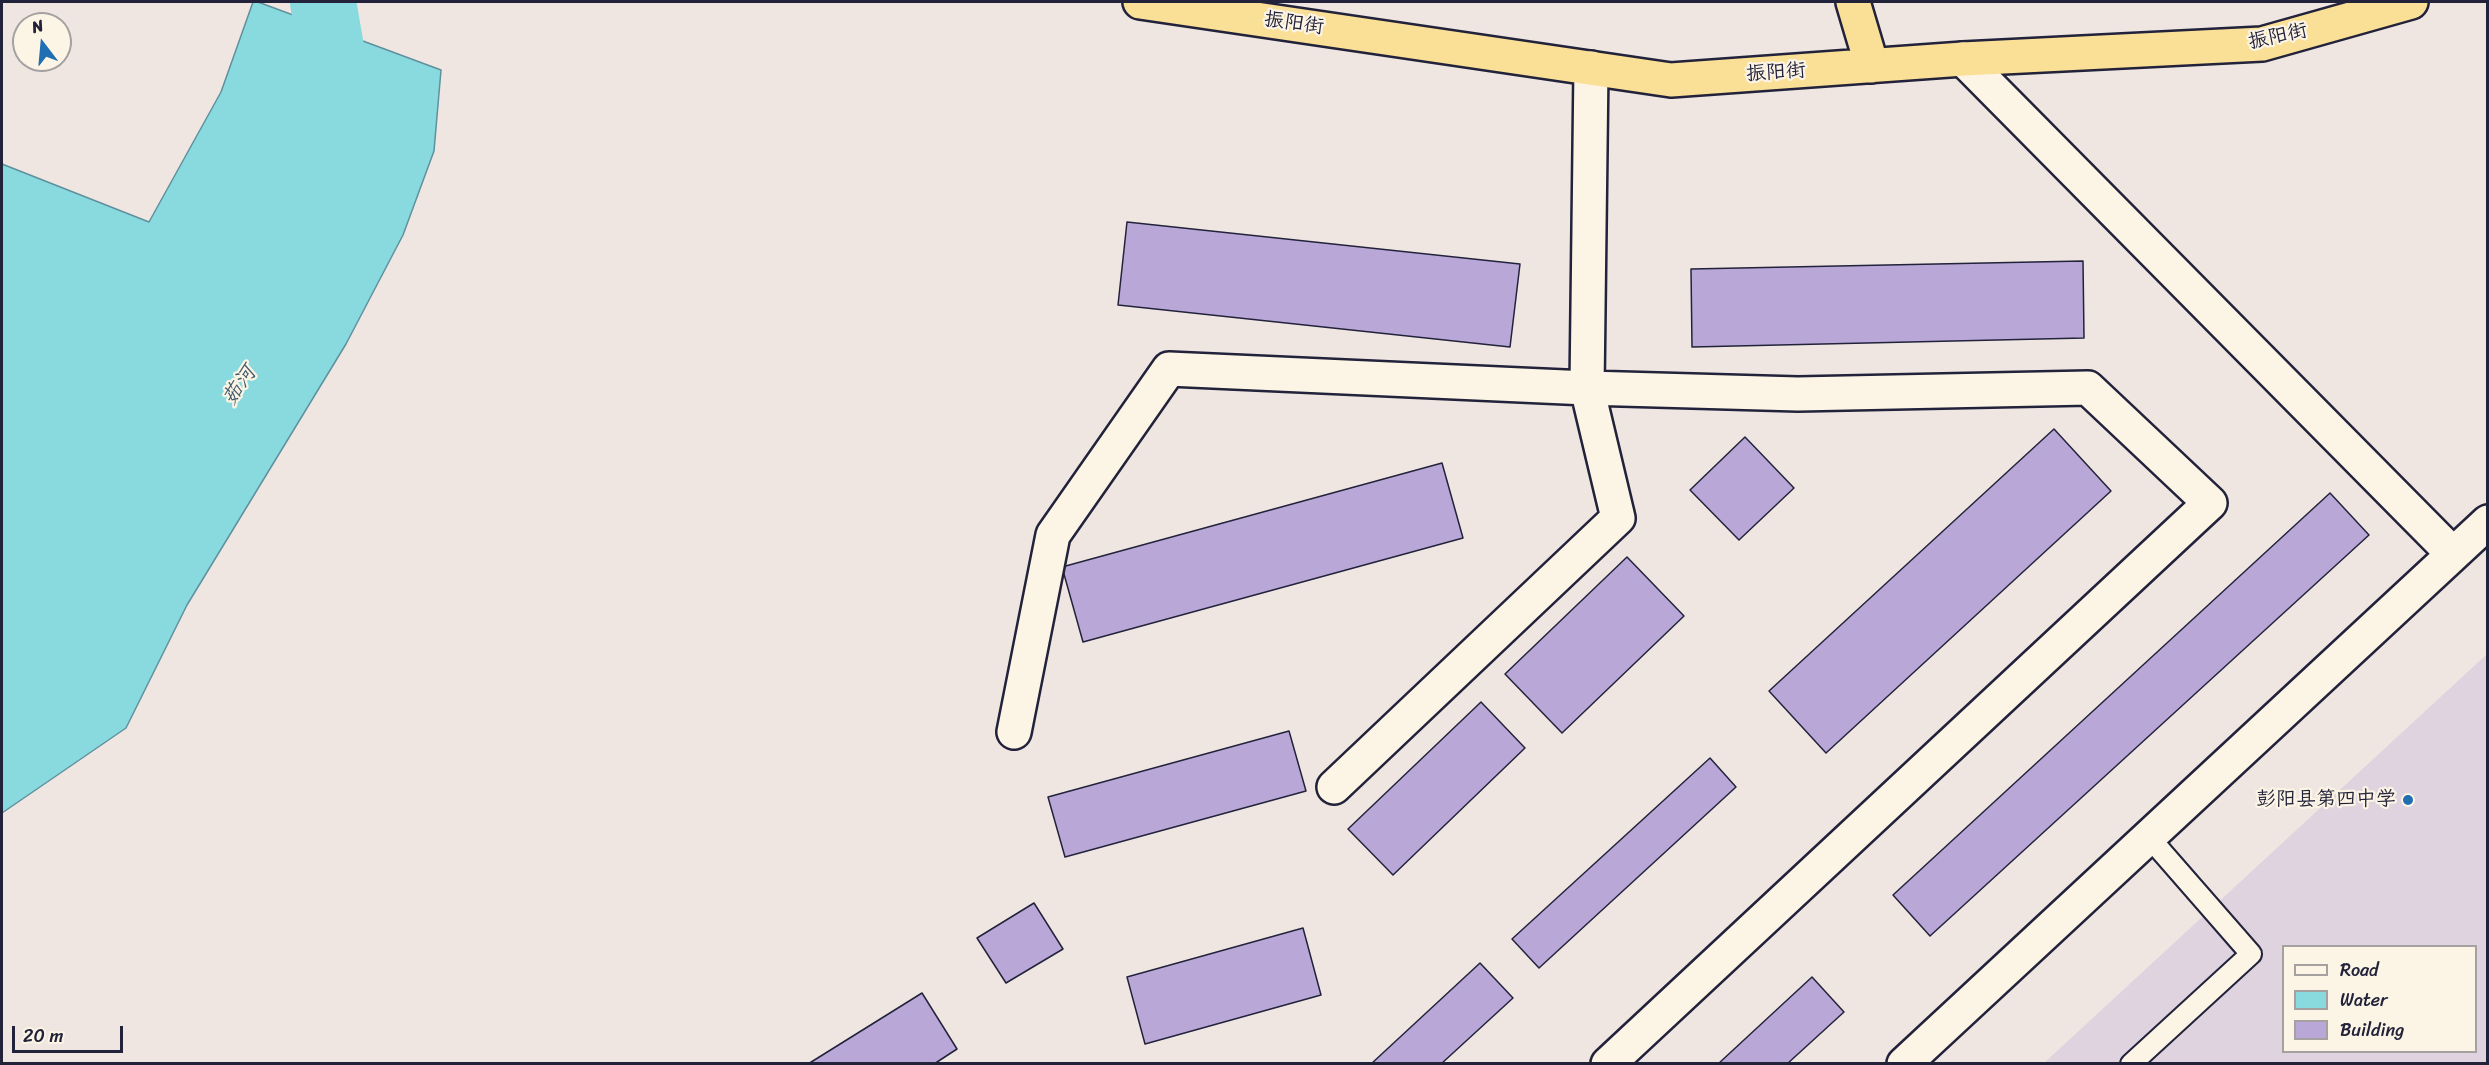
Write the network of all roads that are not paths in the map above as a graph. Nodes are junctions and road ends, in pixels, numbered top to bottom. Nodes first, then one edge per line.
1 (1140, 2) edge
2 (1853, 2) edge
3 (2411, 2) edge
4 (1963, 59) junction
5 (1872, 66) junction
6 (1591, 68) junction
7 (1587, 388) junction
8 (2487, 522) edge
9 (2452, 553) junction
10 (1014, 732) dead end
11 (1334, 787) dead end
12 (2148, 836) junction
13 (1608, 1064) edge
14 (1904, 1064) edge
15 (2131, 1064) edge

1 - 6 highway, 振阳街
2 - 5 highway
3 - 4 highway, 振阳街
4 - 5 highway, 振阳街
4 - 9 street
5 - 6 highway, 振阳街
6 - 7 street
7 - 10 street
7 - 11 street
7 - 13 street
8 - 9 street
9 - 12 street
12 - 14 street
12 - 15 lane

